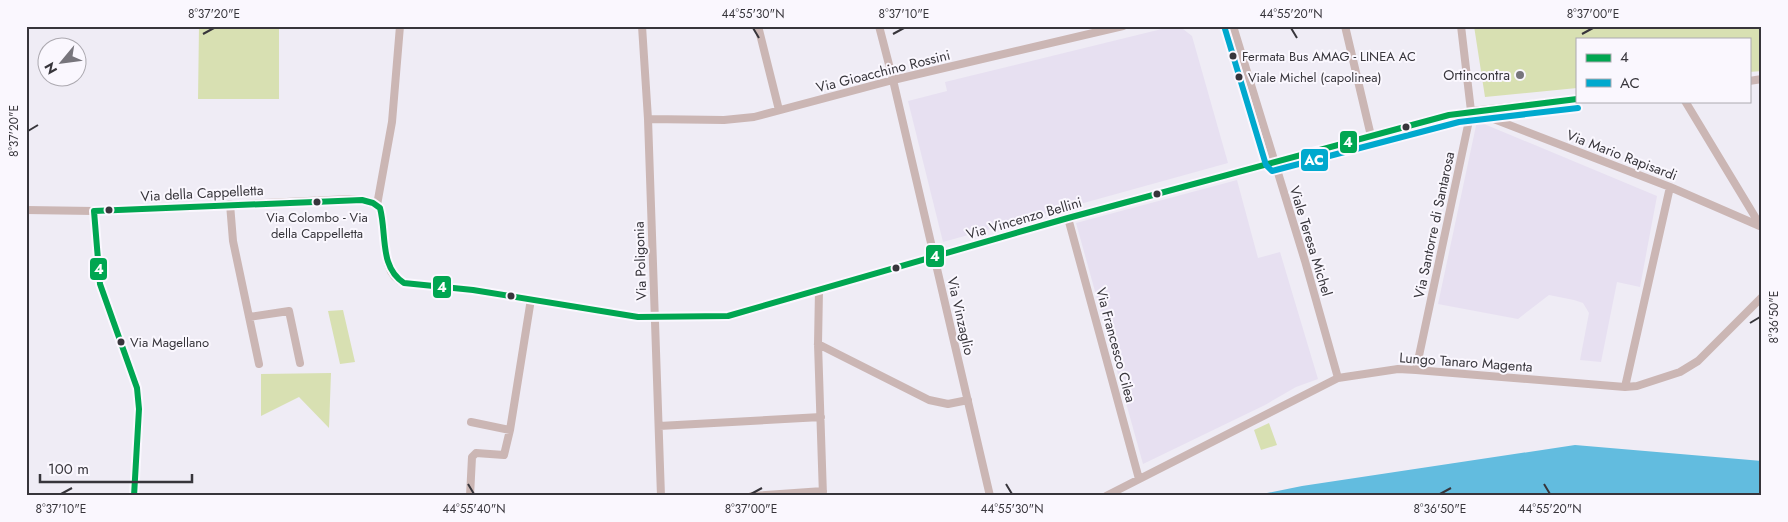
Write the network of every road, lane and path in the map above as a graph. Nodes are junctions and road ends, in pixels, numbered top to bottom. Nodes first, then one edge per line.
1 (400, 26) edge
2 (642, 26) edge
3 (758, 26) edge
4 (879, 26) edge
5 (1122, 26) edge
6 (1233, 26) edge
7 (1345, 26) edge
8 (1461, 26) edge
9 (893, 80) junction
10 (1576, 99) edge
11 (1686, 102) edge
12 (779, 110) junction
13 (1471, 111) junction
14 (648, 119) junction
15 (1371, 136) junction
16 (1274, 162) junction
17 (1670, 187) junction
18 (230, 204) junction
19 (377, 205) junction
20 (26, 210) edge
21 (94, 211) junction
22 (1068, 218) junction
23 (1761, 225) edge
24 (934, 256) junction
25 (819, 290) junction
26 (1762, 297) edge
27 (531, 299) junction
28 (249, 317) junction
29 (654, 318) junction
30 (818, 344) junction
31 (300, 363) dead end
32 (259, 364) dead end
33 (1416, 370) junction
34 (1338, 378) junction
35 (1625, 387) junction
36 (968, 400) junction
37 (820, 417) junction
38 (471, 422) dead end
39 (659, 426) junction
40 (510, 430) junction
41 (1139, 478) junction
42 (823, 494) edge
43 (134, 496) edge
44 (470, 496) edge
45 (662, 496) edge
46 (752, 496) edge
47 (990, 496) edge
48 (1106, 496) edge

1 - 19 street
2 - 14 street, Via Poligonia
3 - 12 street
4 - 9 street, Via Vinzaglio
5 - 9 street, Via Gioacchino Rossini
6 - 16 street, Viale Teresa Michel
7 - 15 street
8 - 13 street, Via Santorre di Santarosa
9 - 12 street, Via Gioacchino Rossini
9 - 24 street, Via Vinzaglio
10 - 13 street, Via Vincenzo Bellini
11 - 23 street
12 - 14 street, Via Gioacchino Rossini
13 - 15 street, Via Vincenzo Bellini
13 - 17 street, Via Mario Rapisardi
13 - 33 street, Via Santorre di Santarosa
14 - 29 street, Via Poligonia
15 - 16 street, Via Vincenzo Bellini
16 - 22 street, Via Vincenzo Bellini
16 - 34 street, Viale Teresa Michel
17 - 23 street, Via Mario Rapisardi
17 - 35 street
18 - 19 street, Via della Cappelletta
18 - 21 street, Via della Cappelletta
18 - 28 street
19 - 27 street, Via Vincenzo Bellini
20 - 21 street, Via della Cappelletta
21 - 43 street
22 - 24 street, Via Vincenzo Bellini
22 - 41 street, Via Francesco Cilea
24 - 25 street, Via Vincenzo Bellini
24 - 36 street, Via Vinzaglio
25 - 29 street, Via Vincenzo Bellini
25 - 30 street
26 - 35 street, Lungo Tanaro Magenta
27 - 29 street, Via Vincenzo Bellini
27 - 40 street
28 - 31 street
28 - 32 street
29 - 39 street, Via Poligonia
30 - 36 street
30 - 37 street
33 - 34 street, Lungo Tanaro Magenta
33 - 35 street, Lungo Tanaro Magenta
34 - 41 street, Lungo Tanaro Magenta
36 - 47 street, Via Vinzaglio
37 - 39 street
37 - 42 street
38 - 40 street
39 - 45 street, Via Poligonia
40 - 44 street
41 - 48 street, Lungo Tanaro Magenta
42 - 46 street

